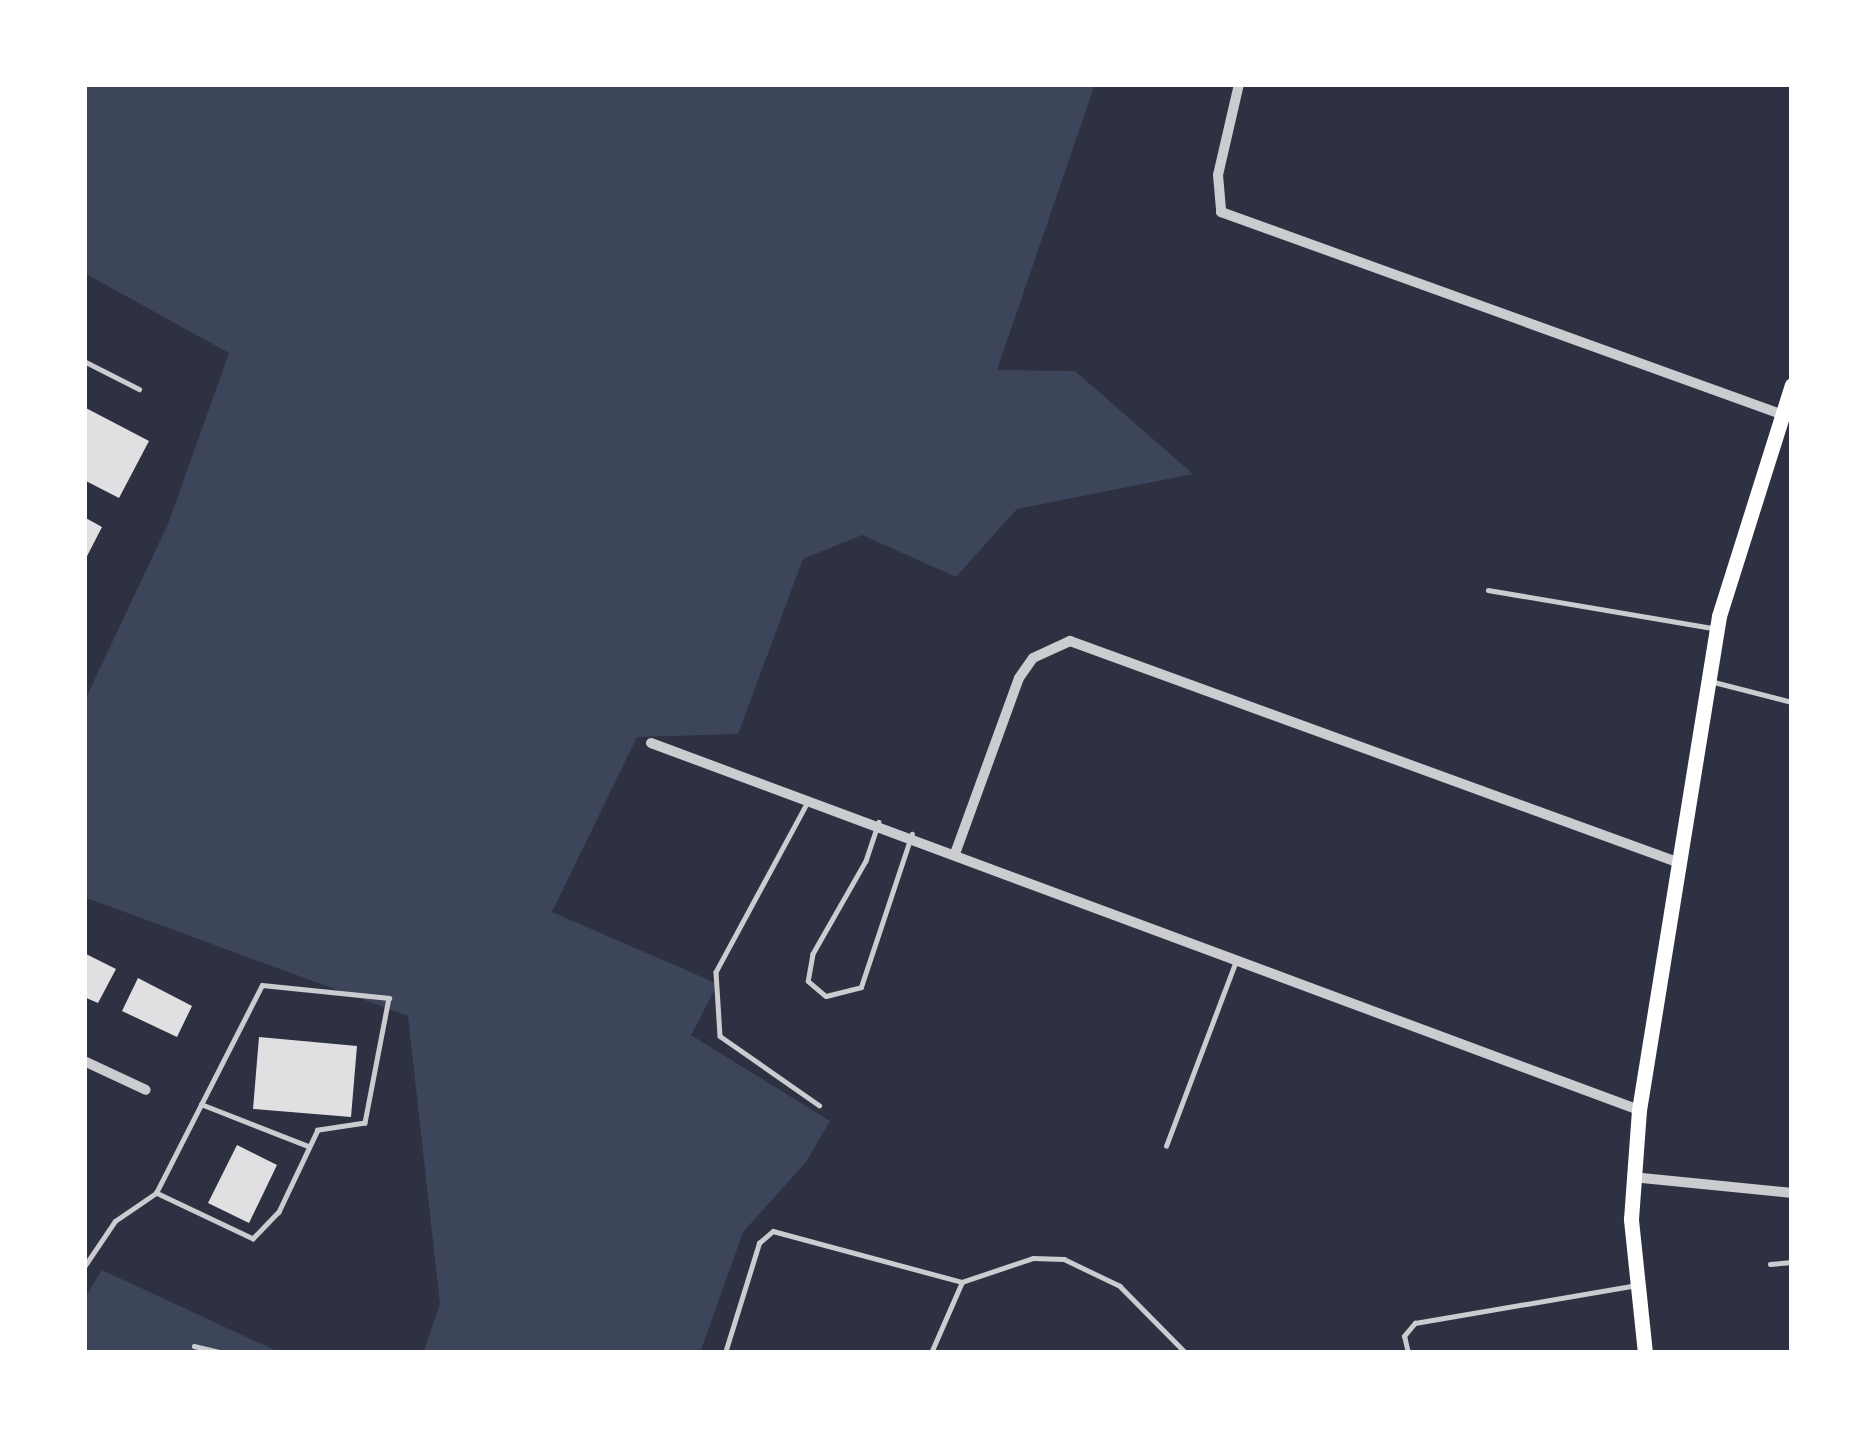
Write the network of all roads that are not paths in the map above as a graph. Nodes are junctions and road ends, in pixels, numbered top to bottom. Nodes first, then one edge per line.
1 (1239, 84) edge
2 (84, 361) edge
3 (1792, 385) edge
4 (139, 389) dead end
5 (1787, 416) edge
6 (1488, 590) dead end
7 (1717, 628) junction
8 (1708, 680) junction
9 (1792, 702) edge
10 (651, 743) dead end
11 (811, 797) junction
12 (879, 822) junction
13 (912, 834) junction
14 (956, 850) junction
15 (1677, 862) junction
16 (1238, 958) junction
17 (84, 1061) edge
18 (146, 1090) dead end
19 (202, 1104) junction
20 (819, 1105) dead end
21 (1639, 1110) junction
22 (1166, 1146) dead end
23 (310, 1147) junction
24 (1632, 1177) junction
25 (156, 1193) junction
26 (1792, 1193) edge
27 (1792, 1262) edge
28 (1770, 1264) dead end
29 (84, 1268) edge
30 (962, 1282) junction
31 (1637, 1285) junction
32 (194, 1346) dead end
33 (224, 1353) edge
34 (725, 1353) edge
35 (931, 1353) edge
36 (1186, 1353) edge
37 (1408, 1353) edge
38 (1645, 1353) edge

1 - 5 street
2 - 4 lane
3 - 5 main road
5 - 7 main road
6 - 7 lane
7 - 8 main road
8 - 9 lane
8 - 15 main road
10 - 11 street
11 - 12 street
11 - 20 lane
12 - 13 street
12 - 13 lane
13 - 14 street
14 - 15 street
14 - 16 street
15 - 21 main road
16 - 21 street
16 - 22 lane
17 - 18 street
19 - 23 lane
19 - 23 lane
19 - 25 lane
21 - 24 main road
23 - 25 lane
24 - 26 street
24 - 31 main road
25 - 29 lane
27 - 28 lane
30 - 34 lane
30 - 35 lane
30 - 36 lane
31 - 37 lane
31 - 38 main road
32 - 33 lane

